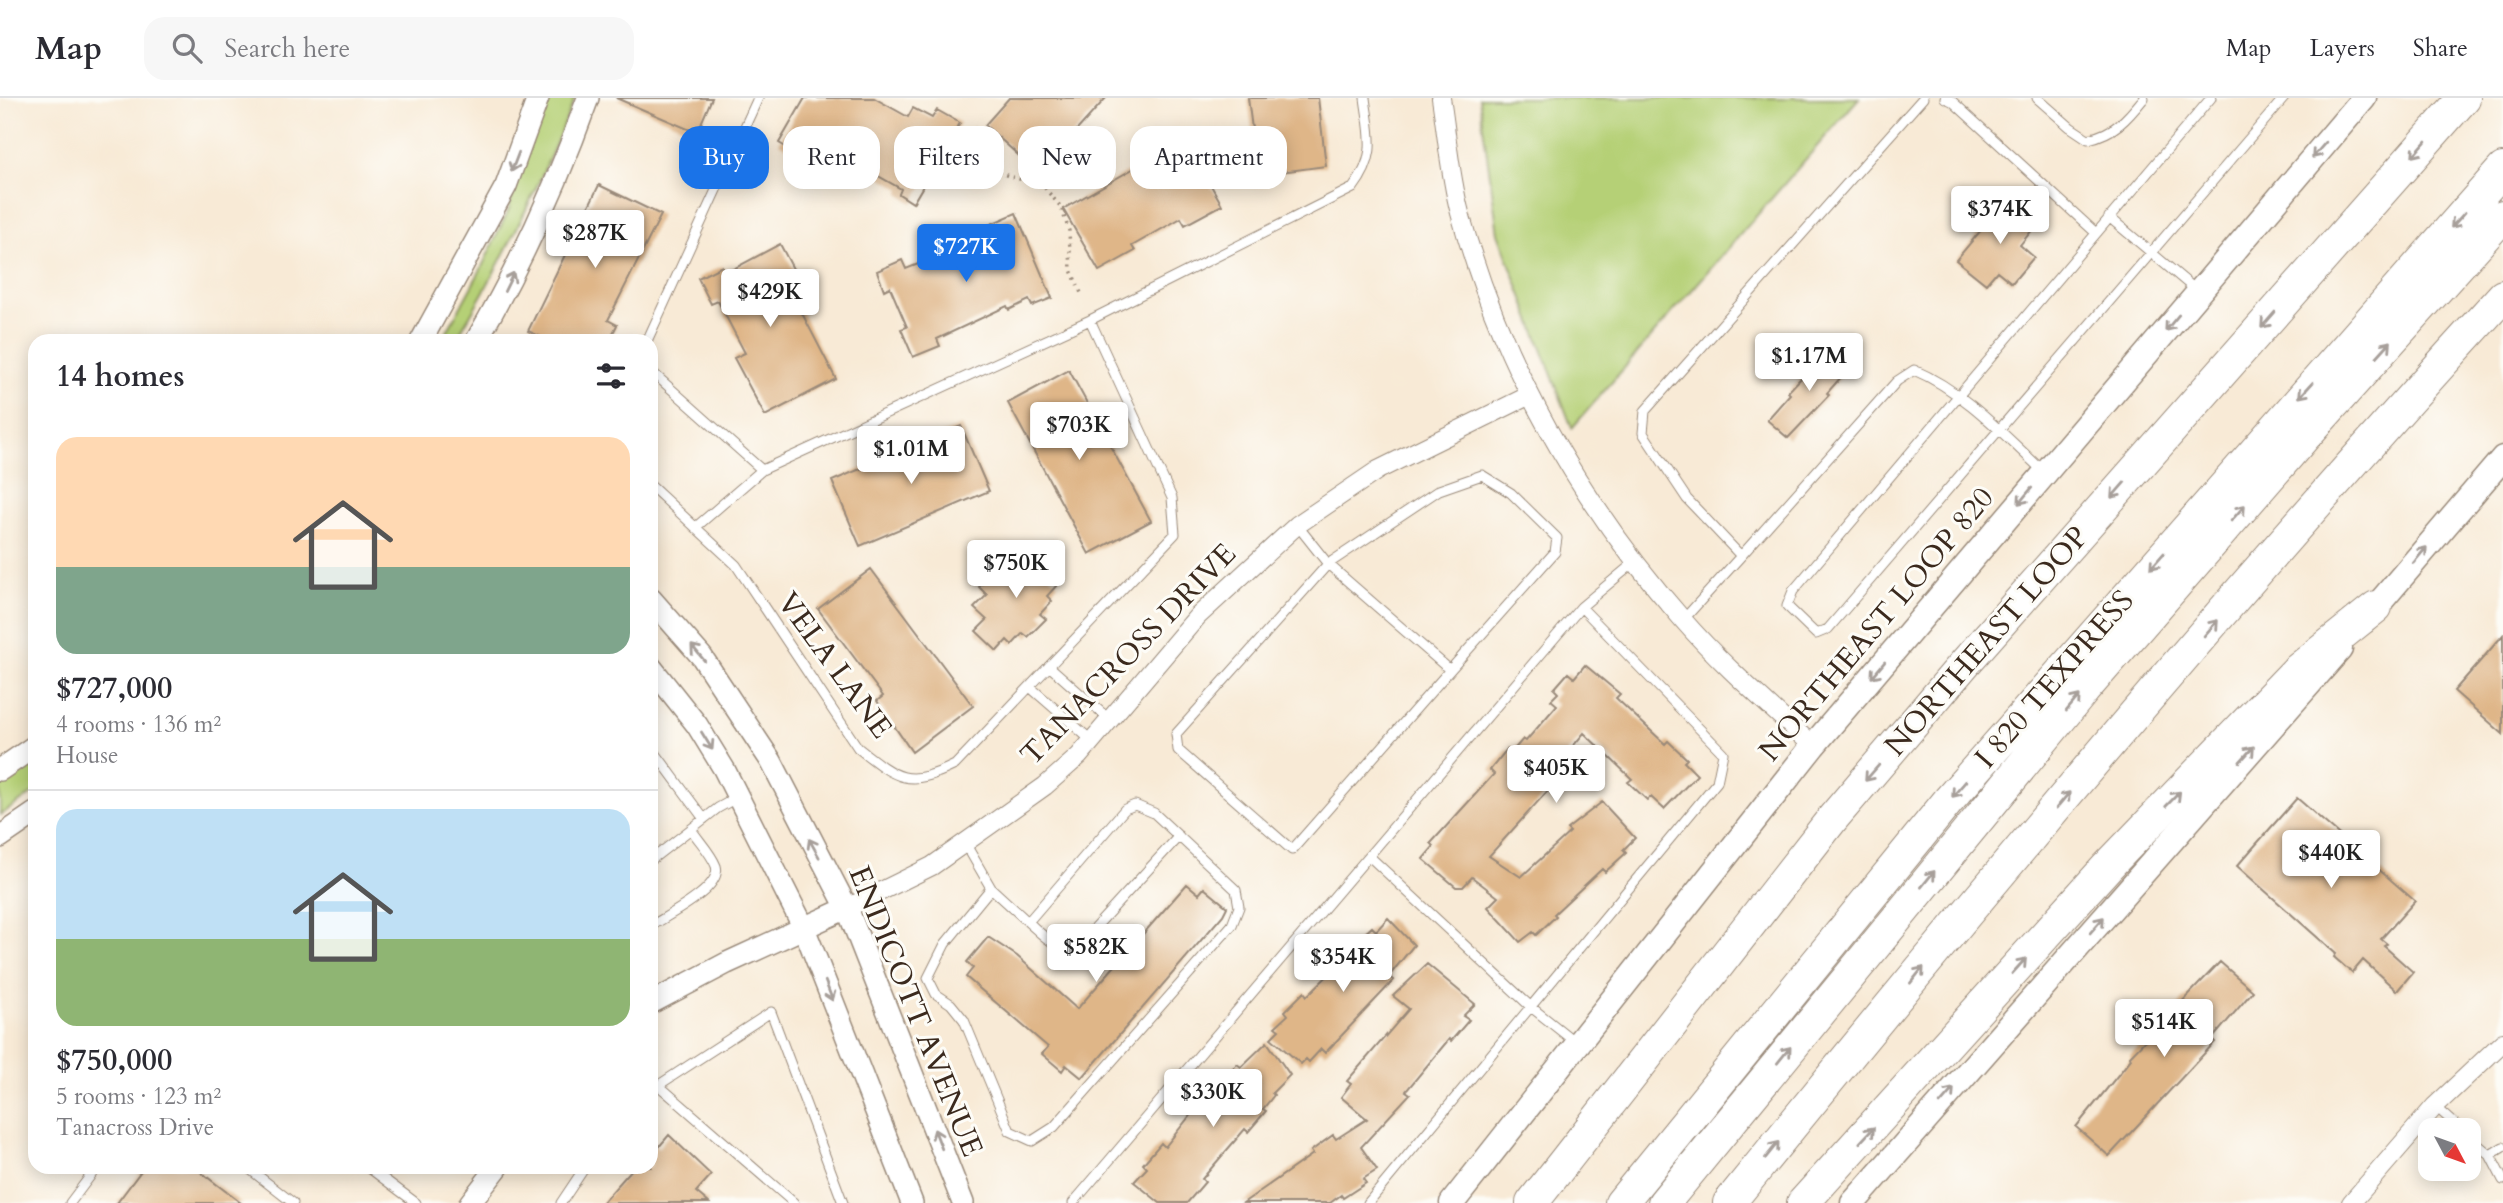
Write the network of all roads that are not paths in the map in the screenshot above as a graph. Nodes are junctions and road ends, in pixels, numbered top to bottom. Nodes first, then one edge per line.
1 (538, 98) edge
2 (589, 98) edge
3 (758, 98) edge
4 (1365, 98) edge
5 (1441, 98) edge
6 (1923, 98) edge
7 (1945, 98) edge
8 (2037, 98) edge
9 (2144, 98) edge
10 (2211, 98) edge
11 (2284, 98) edge
12 (2364, 98) edge
13 (2464, 98) edge
14 (2503, 169) edge
15 (2503, 216) edge
16 (2109, 217) junction
17 (2096, 233) junction
18 (2152, 252) junction
19 (2198, 292) junction
20 (2503, 296) edge
21 (1090, 320) junction
22 (425, 334) edge
23 (479, 334) edge
24 (649, 334) edge
25 (658, 377) edge
26 (1530, 396) junction
27 (1958, 396) junction
28 (1999, 430) junction
29 (2503, 458) edge
30 (762, 470) junction
31 (2045, 473) junction
32 (658, 492) edge
33 (1297, 525) junction
34 (696, 527) junction
35 (1741, 556) junction
36 (1636, 561) junction
37 (1328, 564) junction
38 (658, 607) edge
39 (1581, 607) junction
40 (2376, 607) junction
41 (1683, 620) junction
42 (1049, 666) junction
43 (1450, 670) junction
44 (658, 676) edge
45 (1030, 687) junction
46 (1110, 720) junction
47 (1091, 741) junction
48 (1813, 746) junction
49 (28, 751) edge
50 (658, 757) edge
51 (0, 770) edge
52 (738, 797) junction
53 (28, 818) edge
54 (704, 819) junction
55 (691, 829) junction
56 (1179, 836) junction
57 (0, 837) edge
58 (965, 843) junction
59 (658, 855) edge
60 (1368, 856) junction
61 (991, 888) junction
62 (847, 908) junction
63 (658, 921) edge
64 (1028, 922) junction
65 (804, 928) junction
66 (658, 997) edge
67 (1531, 1007) junction
68 (2503, 1042) edge
69 (1578, 1045) junction
70 (658, 1084) edge
71 (658, 1090) edge
72 (2435, 1106) junction
73 (2448, 1118) edge
74 (2503, 1147) edge
75 (2482, 1148) edge
76 (2490, 1155) junction
77 (92, 1174) edge
78 (256, 1174) edge
79 (377, 1174) edge
80 (493, 1174) edge
81 (580, 1174) edge
82 (2503, 1180) edge
83 (71, 1203) edge
84 (293, 1203) edge
85 (416, 1203) edge
86 (470, 1203) edge
87 (561, 1203) edge
88 (794, 1203) edge
89 (843, 1203) edge
90 (912, 1203) edge
91 (962, 1203) edge
92 (1073, 1203) edge
93 (1368, 1203) edge
94 (1452, 1203) edge
95 (1532, 1203) edge
96 (1621, 1203) edge
97 (1664, 1203) edge
98 (1729, 1203) edge
99 (1803, 1203) edge
100 (1853, 1203) edge
101 (2351, 1203) edge

1 -> 22 street
23 -> 2 street
3 - 24 lane
4 - 21 lane
5 - 26 street
6 - 35 lane
7 - 17 lane
8 - 9 lane
10 - 16 lane
11 - 18 lane
12 -> 19 main road, NORTHEAST LOOP 820
13 -> 95 highway, NORTHEAST LOOP
14 -> 96 highway, I 820 TEXPRESS
97 -> 15 highway, I 820 TEXPRESS
16 - 17 lane
16 - 18 lane
17 - 27 lane
18 - 19 lane
18 - 28 lane
19 -> 31 main road, NORTHEAST LOOP 820
98 -> 20 highway
21 - 30 lane
21 - 42 lane, VELA LANE
25 - 30 lane
26 - 33 street, TANACROSS DRIVE
26 - 36 street
27 - 28 lane
27 - 28 lane
27 - 35 lane
28 - 31 lane
40 -> 29 main road
30 - 34 lane
31 -> 48 main road, NORTHEAST LOOP 820
32 - 34 lane, VELA LANE
33 - 37 lane
33 - 46 street, TANACROSS DRIVE
34 - 45 lane, VELA LANE
35 - 41 lane
36 - 39 lane
36 - 41 street
37 - 43 lane
37 - 43 lane
37 - 43 lane
62 -> 38 street, ENDICOTT AVENUE
39 - 60 lane
39 - 67 lane
99 -> 40 highway
100 -> 40 main road
41 - 48 street
42 - 45 lane, VELA LANE
42 - 46 lane
44 -> 52 street
45 - 47 lane
46 - 47 street, TANACROSS DRIVE
47 - 58 street, TANACROSS DRIVE
48 - 69 main road, NORTHEAST LOOP 820
49 - 51 street
50 - 54 lane
52 - 54 lane
52 - 65 street
53 - 57 street
54 - 55 lane
55 - 59 lane
55 - 63 lane
56 - 61 lane
56 - 64 lane
56 - 64 lane
58 - 61 lane
58 - 62 street, TANACROSS DRIVE
60 - 67 lane
60 - 92 lane
61 - 64 lane
62 - 65 street, TANACROSS DRIVE
91 -> 62 street, ENDICOTT AVENUE
65 - 66 street, TANACROSS DRIVE
65 -> 90 street
67 - 69 lane
67 - 93 lane
68 - 72 street
69 - 94 main road, NORTHEAST LOOP 820
70 - 89 lane
71 - 88 lane
72 - 73 lane
72 - 101 street
74 - 76 lane
75 - 76 lane
76 - 82 lane
77 - 83 lane
78 - 84 lane
79 - 85 lane
80 - 86 street
81 - 87 lane

